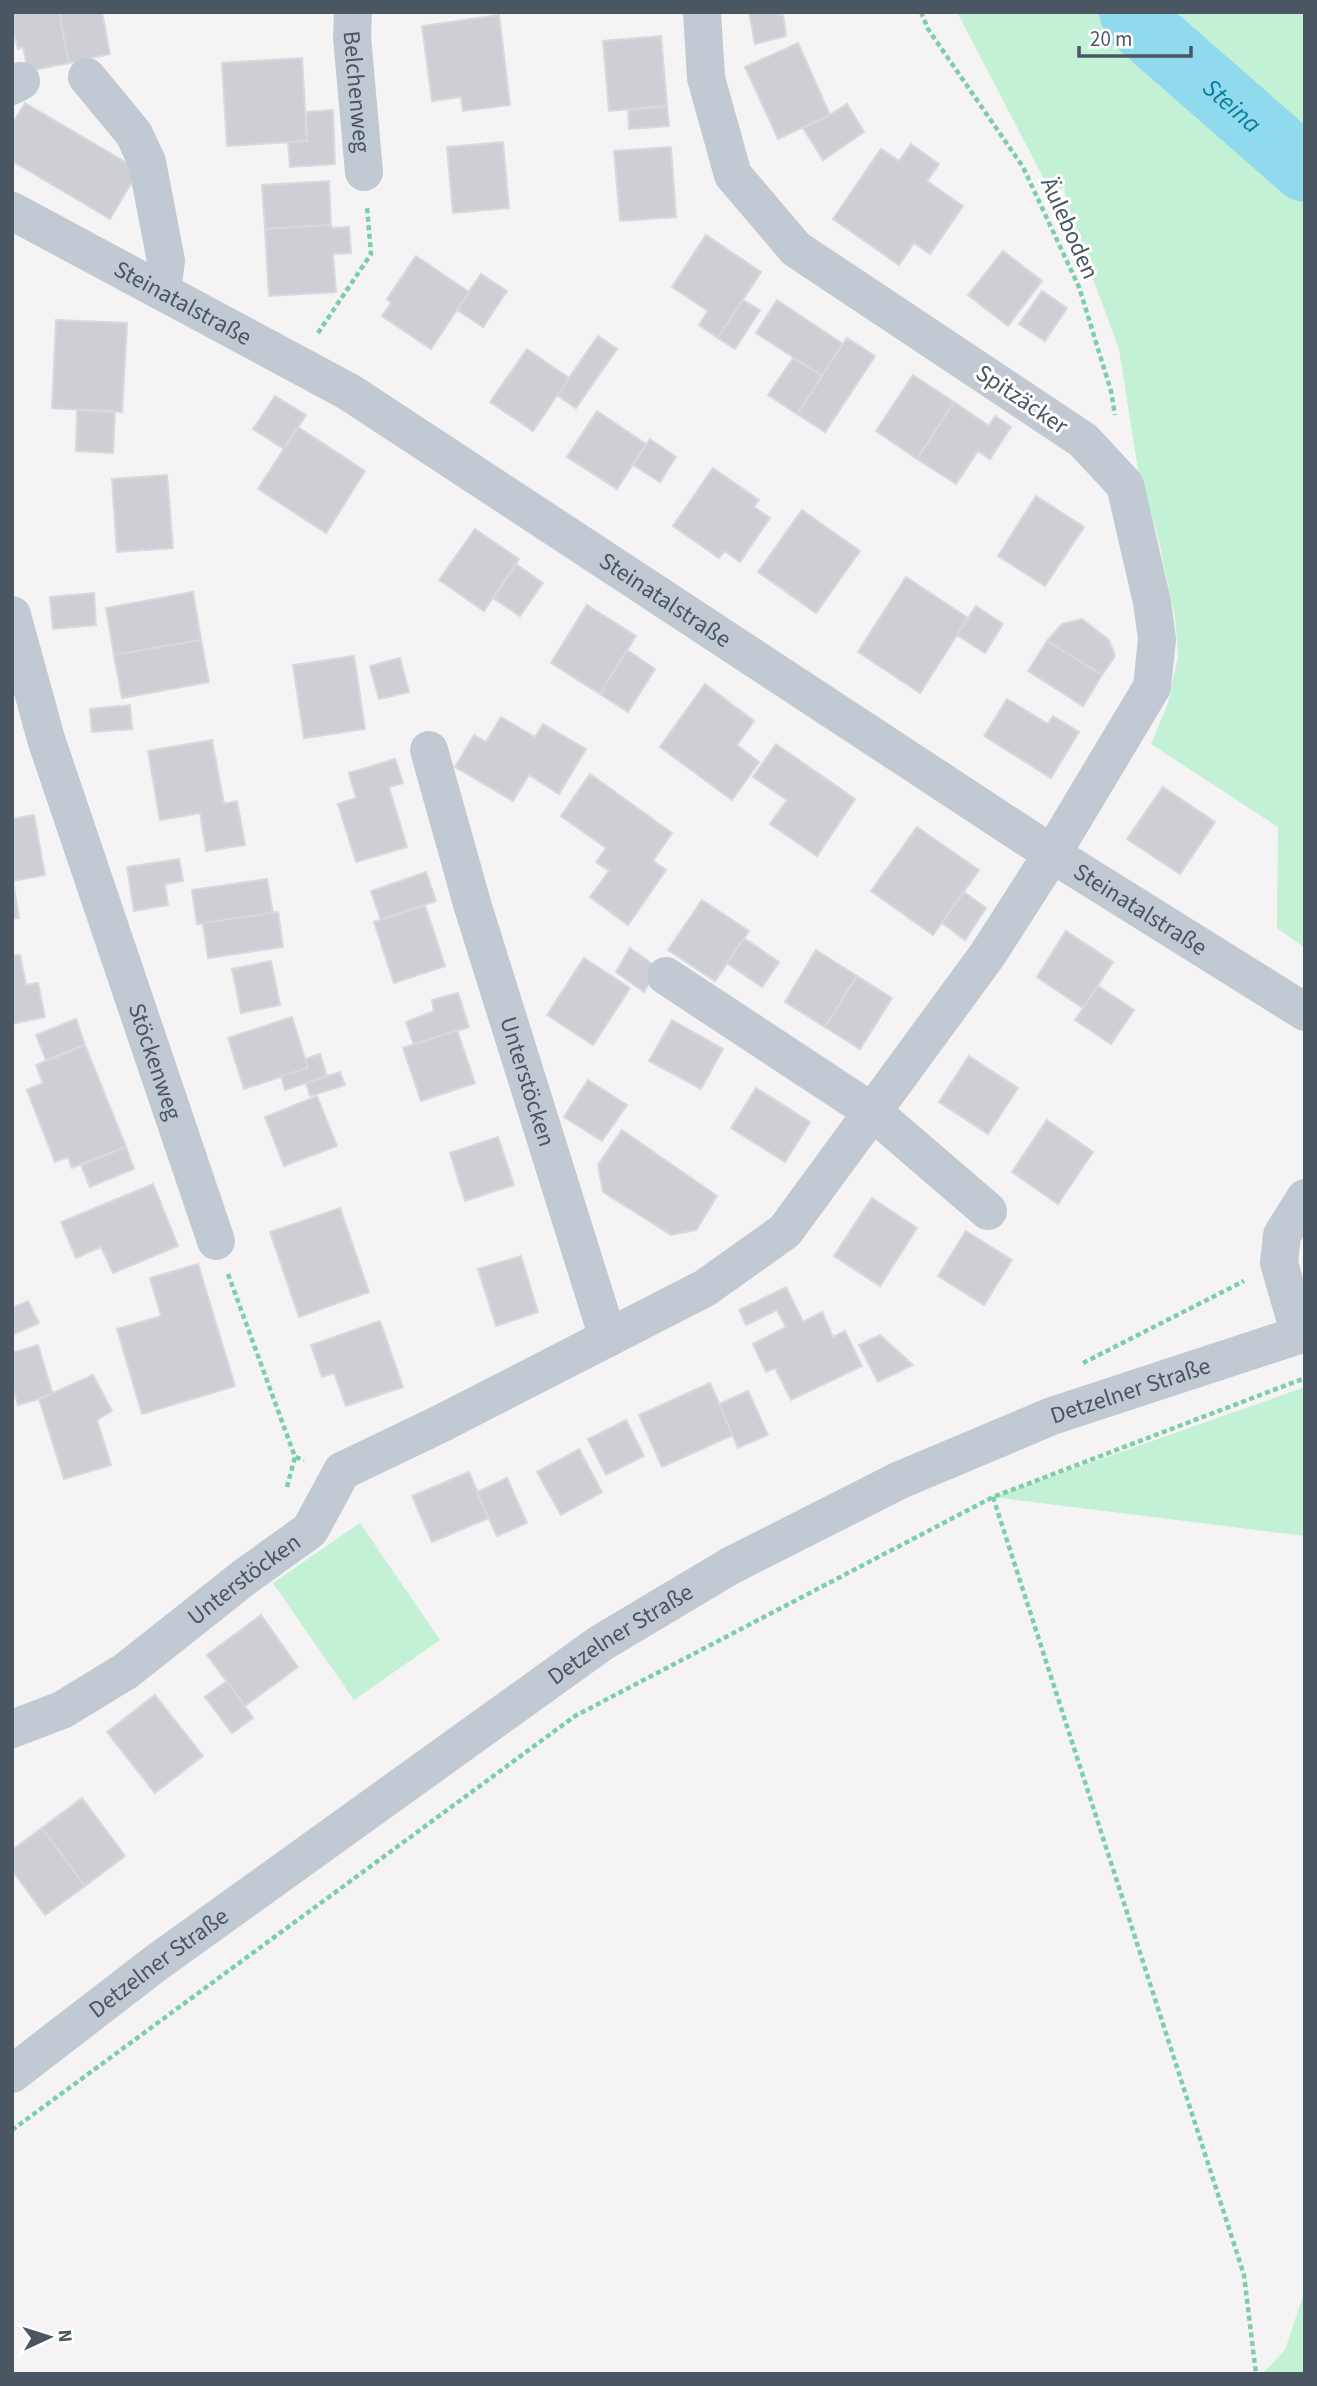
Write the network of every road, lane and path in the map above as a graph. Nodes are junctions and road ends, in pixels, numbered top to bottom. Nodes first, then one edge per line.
1 (353, 12) edge
2 (702, 12) edge
3 (921, 12) edge
4 (87, 76) dead end
5 (364, 173) joint
6 (12, 211) edge
7 (162, 290) junction
8 (298, 363) junction
9 (1115, 418) dead end
10 (12, 615) edge
11 (429, 750) dead end
12 (1052, 854) junction
13 (666, 976) dead end
14 (1305, 1012) edge
15 (874, 1113) junction
16 (1305, 1198) edge
17 (988, 1210) dead end
18 (216, 1241) joint
19 (1302, 1334) edge
20 (608, 1338) junction
21 (1305, 1378) edge
22 (342, 1471) junction
23 (993, 1497) junction
24 (12, 1729) edge
25 (12, 2074) edge
26 (12, 2130) edge
27 (1256, 2374) edge

1 - 5 street, Belchenweg
2 - 12 street, Spitzäcker
3 - 9 path, Äuleboden
4 - 7 street
5 - 8 path
6 - 7 street, Steinatalstraße
7 - 8 street, Steinatalstraße
8 - 12 street, Steinatalstraße
10 - 18 street, Stöckenweg
11 - 20 street, Unterstöcken
12 - 14 street, Steinatalstraße
12 - 15 street
13 - 15 street
15 - 17 street
15 - 20 street
16 - 19 street
18 - 22 path
19 - 25 street, Detzelner Straße
20 - 22 street
21 - 23 path
22 - 24 street, Unterstöcken
23 - 26 path
23 - 27 path

